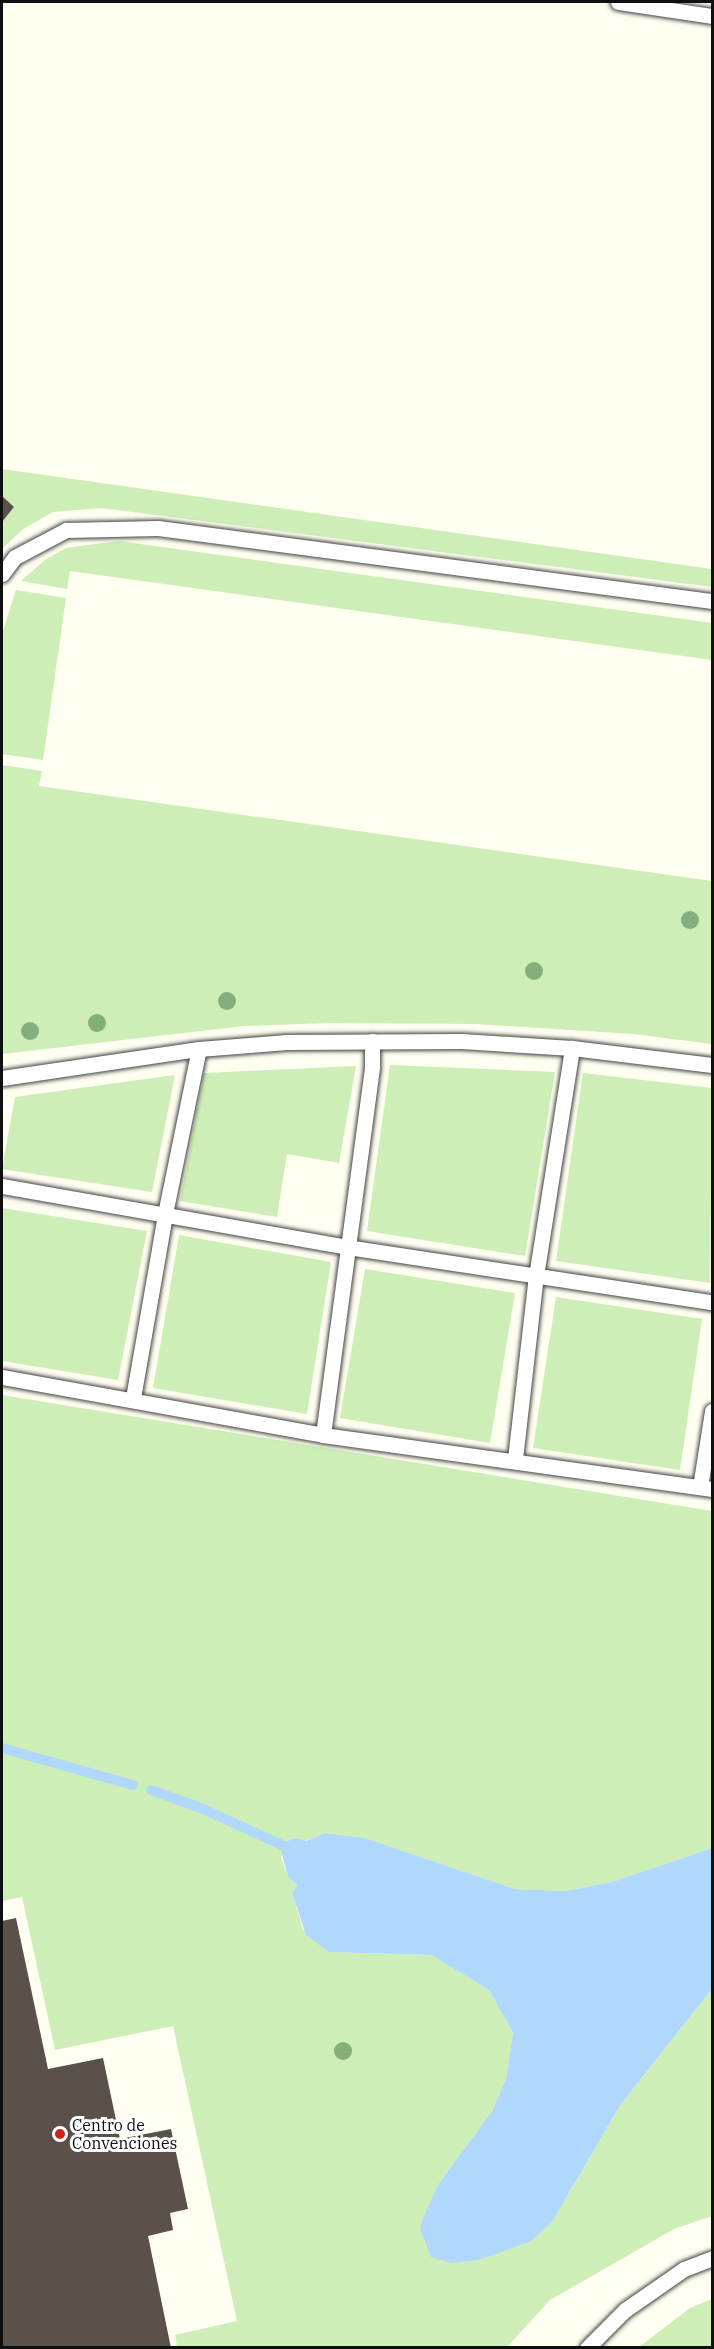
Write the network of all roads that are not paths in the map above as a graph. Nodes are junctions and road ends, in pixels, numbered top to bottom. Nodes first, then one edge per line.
1 (618, 2) edge
2 (712, 16) edge
3 (2, 574) edge
4 (712, 601) edge
5 (372, 1041) junction
6 (572, 1048) junction
7 (199, 1050) junction
8 (712, 1065) edge
9 (2, 1078) edge
10 (2, 1186) edge
11 (165, 1214) junction
12 (347, 1246) junction
13 (536, 1276) junction
14 (712, 1302) edge
15 (2, 1377) edge
16 (133, 1398) junction
17 (712, 1411) edge
18 (323, 1435) junction
19 (515, 1459) junction
20 (706, 1488) edge
21 (712, 2258) edge
22 (587, 2348) edge

1 - 2 lane
3 - 4 lane
5 - 6 lane
5 - 7 lane
5 - 12 lane
6 - 8 lane
6 - 13 lane
7 - 9 lane
7 - 11 lane
10 - 11 lane
11 - 12 lane
11 - 16 lane
12 - 13 lane
12 - 18 lane
13 - 14 lane
13 - 19 lane
15 - 16 lane
16 - 18 lane
17 - 20 lane
18 - 19 lane
19 - 20 lane
21 - 22 lane

